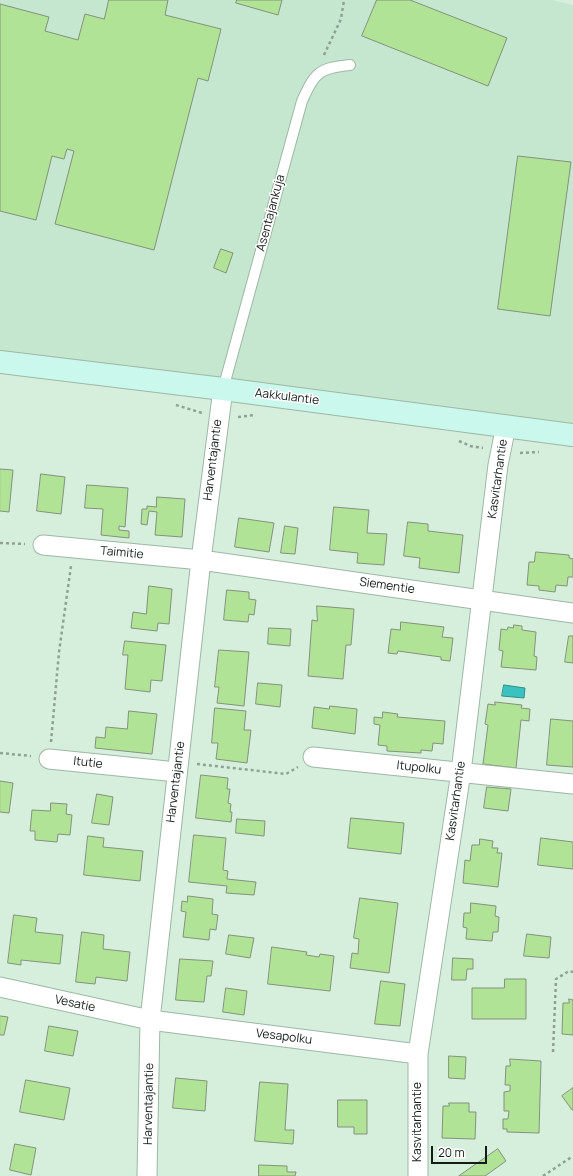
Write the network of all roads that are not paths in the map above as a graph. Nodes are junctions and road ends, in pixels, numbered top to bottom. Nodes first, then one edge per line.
1 (350, 65) dead end
2 (0, 362) edge
3 (223, 389) junction
4 (506, 426) junction
5 (573, 435) edge
6 (43, 545) road end
7 (201, 560) junction
8 (482, 600) junction
9 (573, 613) edge
10 (313, 757) road end
11 (49, 759) road end
12 (178, 767) junction
13 (461, 772) junction
14 (573, 784) edge
15 (0, 987) edge
16 (150, 1020) junction
17 (418, 1054) junction
18 (147, 1176) edge
19 (418, 1176) edge

1 - 3 lane, Asentajankuja
2 - 3 street, Aakkulantie
3 - 4 street, Aakkulantie
3 - 7 street, Harventajantie
4 - 5 street, Aakkulantie
4 - 8 street, Kasvitarhantie
6 - 7 street, Taimitie
7 - 8 street, Siementie
7 - 12 street, Harventajantie
8 - 9 street, Siementie
8 - 13 street, Kasvitarhantie
10 - 13 street, Itupolku
11 - 12 street, Itutie
12 - 16 street, Harventajantie
13 - 14 street, Itupolku
13 - 17 street, Kasvitarhantie
15 - 16 street, Vesatie
16 - 17 street, Vesapolku
16 - 18 street, Harventajantie
17 - 19 street, Kasvitarhantie

